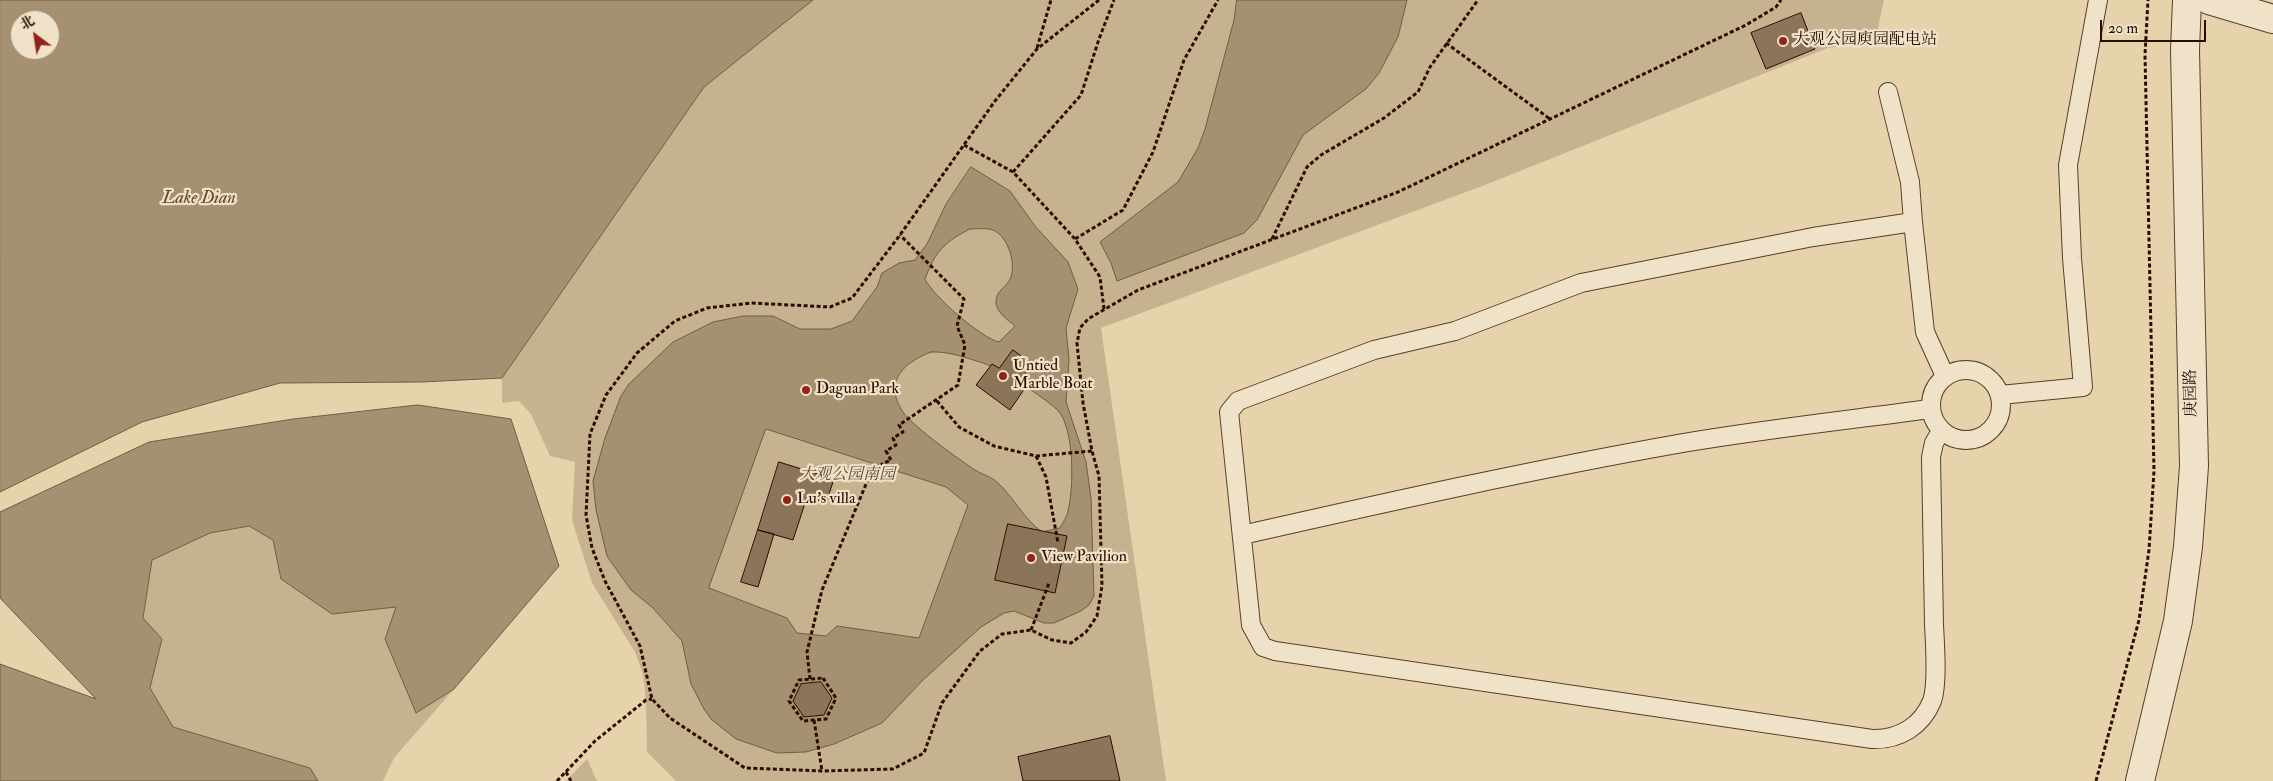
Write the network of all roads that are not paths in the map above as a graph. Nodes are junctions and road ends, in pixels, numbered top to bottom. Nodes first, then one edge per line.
1 (2098, 0) edge
2 (2186, 0) edge
3 (2209, 0) edge
4 (2273, 19) edge
5 (1888, 92) dead end
6 (1912, 222) junction
7 (1945, 376) junction
8 (2000, 395) junction
9 (1930, 409) junction
10 (1941, 431) junction
11 (1242, 535) junction
12 (2140, 781) edge

1 - 8 lane
2 - 12 street, 庚园路
3 - 4 street
5 - 6 lane
6 - 7 lane
6 - 11 lane
7 - 8 lane
7 - 9 lane
8 - 10 lane
9 - 10 lane
9 - 11 lane
10 - 11 lane

